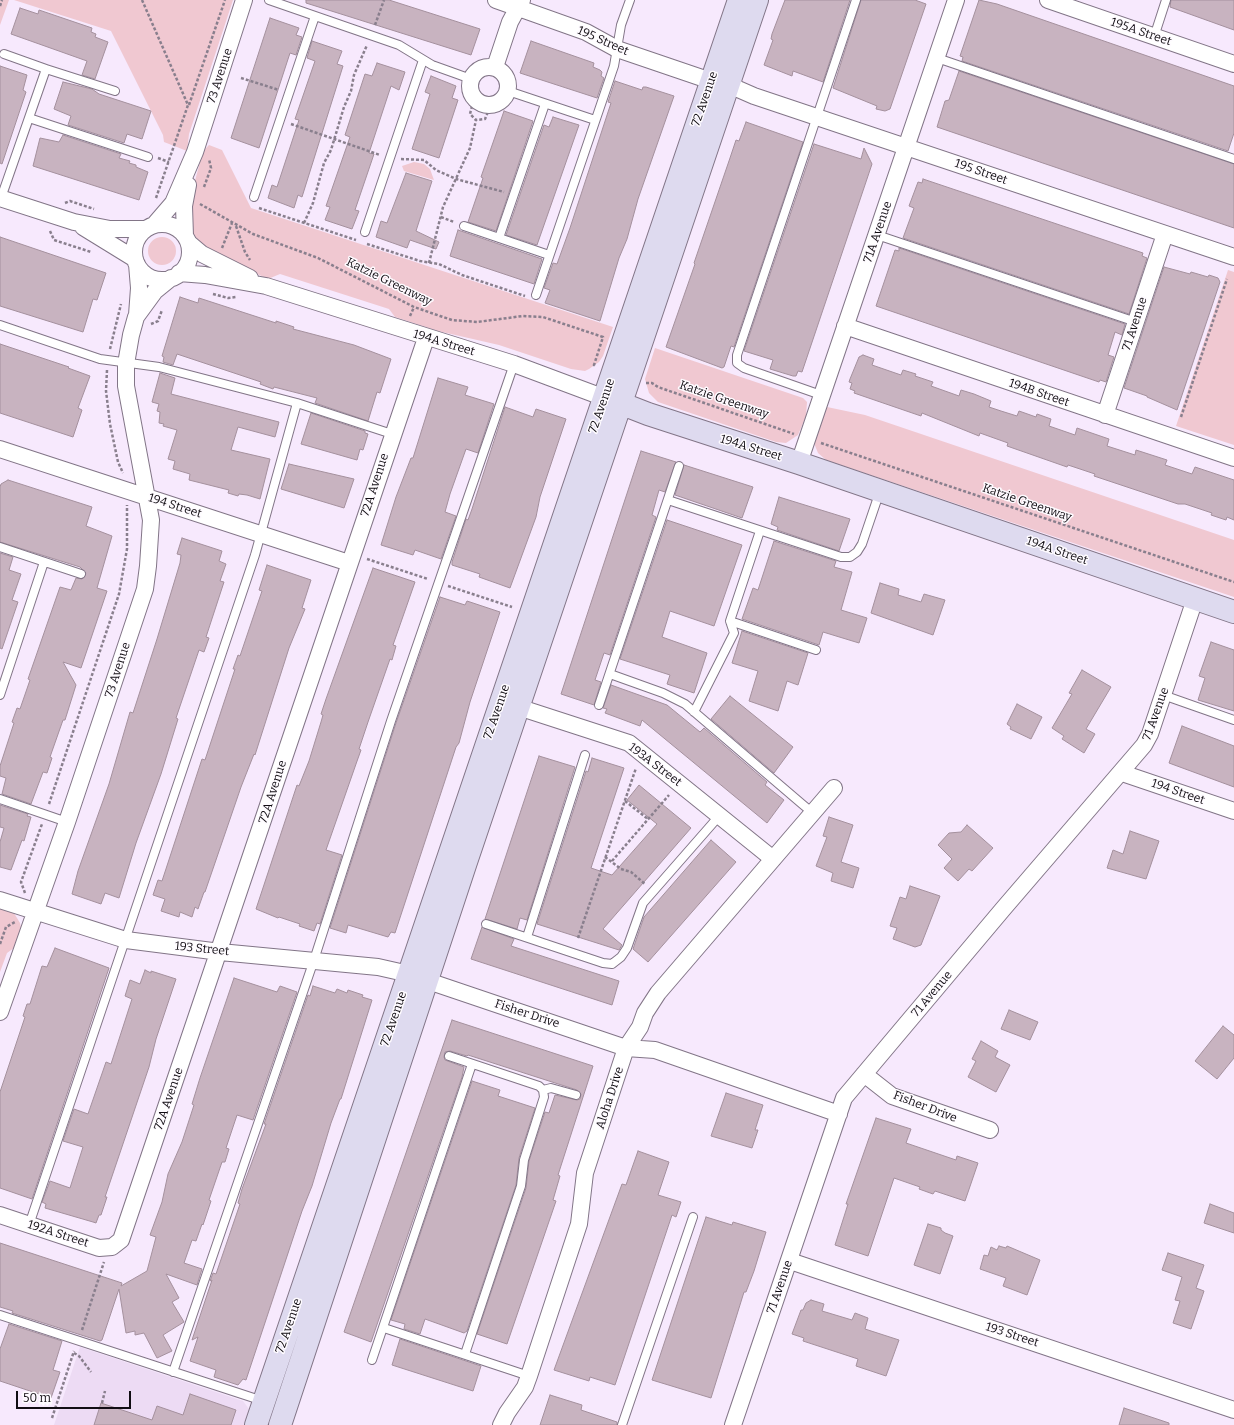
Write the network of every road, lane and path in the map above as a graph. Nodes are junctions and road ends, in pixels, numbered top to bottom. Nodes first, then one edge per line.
1 (2, 0) edge
2 (142, 0) edge
3 (224, 0) edge
4 (244, 0) edge
5 (269, 0) edge
6 (384, 0) edge
7 (496, 0) edge
8 (630, 0) edge
9 (739, 0) edge
10 (748, 0) edge
11 (757, 0) edge
12 (856, 0) edge
13 (956, 0) edge
14 (1048, 0) edge
15 (1166, 0) edge
16 (519, 4) edge
17 (0, 6) edge
18 (315, 16) junction
19 (371, 35) junction
20 (1154, 37) junction
21 (617, 49) junction
22 (4, 54) dead end
23 (937, 58) junction
24 (424, 60) junction
25 (1234, 64) edge
26 (495, 67) junction
27 (46, 69) junction
28 (241, 78) dead end
29 (471, 79) junction
30 (720, 82) junction
31 (115, 91) dead end
32 (508, 91) junction
33 (289, 93) junction
34 (545, 104) junction
35 (188, 105) junction
36 (472, 106) dead end
37 (488, 112) dead end
38 (816, 117) junction
39 (30, 118) junction
40 (476, 120) junction
41 (595, 120) junction
42 (907, 147) junction
43 (195, 152) junction
44 (148, 157) dead end
45 (1234, 160) edge
46 (254, 197) joint
47 (1, 198) edge
48 (154, 202) dead end
49 (194, 203) dead end
50 (74, 222) junction
51 (232, 223) junction
52 (304, 223) junction
53 (236, 225) junction
54 (464, 226) dead end
55 (150, 227) junction
56 (365, 232) dead end
57 (1165, 234) junction
58 (877, 235) junction
59 (499, 238) junction
60 (187, 239) junction
61 (54, 240) dead end
62 (222, 250) dead end
63 (95, 253) dead end
64 (550, 255) junction
65 (1234, 258) edge
66 (251, 261) dead end
67 (136, 262) junction
68 (429, 263) junction
69 (175, 276) junction
70 (1227, 279) dead end
71 (266, 286) junction
72 (208, 292) dead end
73 (533, 296) joint
74 (123, 297) dead end
75 (228, 298) dead end
76 (164, 304) dead end
77 (414, 307) junction
78 (118, 315) dead end
79 (136, 317) junction
80 (408, 320) dead end
81 (452, 320) junction
82 (158, 321) dead end
83 (1136, 322) junction
84 (0, 325) edge
85 (449, 326) dead end
86 (845, 326) junction
87 (426, 338) junction
88 (126, 364) junction
89 (514, 364) junction
90 (594, 365) dead end
91 (647, 383) dead end
92 (821, 395) junction
93 (613, 401) junction
94 (297, 403) junction
95 (1104, 415) junction
96 (1181, 418) dead end
97 (392, 434) junction
98 (797, 435) dead end
99 (815, 441) dead end
100 (0, 449) edge
101 (1234, 458) edge
102 (799, 463) junction
103 (679, 466) dead end
104 (880, 490) junction
105 (145, 496) junction
106 (668, 500) junction
107 (127, 502) dead end
108 (760, 531) junction
109 (261, 534) junction
110 (0, 547) edge
111 (44, 562) junction
112 (349, 563) junction
113 (81, 574) dead end
114 (1234, 582) edge
115 (1195, 599) junction
116 (1234, 612) edge
117 (730, 621) junction
118 (816, 650) dead end
119 (610, 674) junction
120 (0, 695) edge
121 (1163, 695) junction
122 (599, 704) dead end
123 (518, 707) junction
124 (694, 712) junction
125 (1234, 720) edge
126 (585, 755) dead end
127 (636, 768) dead end
128 (1122, 773) junction
129 (834, 788) dead end
130 (670, 795) dead end
131 (0, 799) edge
132 (625, 801) junction
133 (1234, 811) edge
134 (46, 814) junction
135 (720, 815) junction
136 (807, 818) junction
137 (648, 819) junction
138 (68, 822) junction
139 (605, 856) junction
140 (773, 859) junction
141 (612, 860) junction
142 (653, 891) junction
143 (27, 896) dead end
144 (0, 900) edge
145 (36, 912) junction
146 (18, 920) dead end
147 (486, 924) dead end
148 (526, 937) junction
149 (578, 938) dead end
150 (126, 940) junction
151 (0, 944) edge
152 (220, 952) junction
153 (314, 960) junction
154 (419, 978) junction
155 (0, 1012) edge
156 (626, 1048) junction
157 (449, 1056) dead end
158 (472, 1064) junction
159 (864, 1074) junction
160 (543, 1090) junction
161 (576, 1095) dead end
162 (839, 1114) junction
163 (990, 1130) dead end
164 (0, 1215) edge
165 (693, 1217) dead end
166 (29, 1225) junction
167 (117, 1245) joint
168 (105, 1256) dead end
169 (790, 1261) junction
170 (0, 1315) edge
171 (384, 1328) junction
172 (80, 1336) dead end
173 (76, 1347) dead end
174 (74, 1353) junction
175 (465, 1354) junction
176 (372, 1360) dead end
177 (91, 1372) dead end
178 (174, 1372) junction
179 (529, 1376) junction
180 (104, 1391) dead end
181 (264, 1401) junction
182 (102, 1403) dead end
183 (1234, 1410) edge
184 (52, 1418) dead end
185 (256, 1425) edge
186 (280, 1425) edge
187 (501, 1425) edge
188 (622, 1425) edge
189 (733, 1425) edge

1 - 17 path
2 - 35 path
3 - 35 path
4 - 43 street, 73 Avenue
5 - 18 lane
6 - 19 path
7 - 16 street, 195 Street
8 - 21 lane
9 - 30 main road, 72 Avenue
10 - 30 main road
11 - 30 main road, 72 Avenue
12 - 38 lane
13 - 23 street, 71A Avenue
14 - 20 street, 195A Street
15 - 20 lane
16 - 21 street, 195 Street
16 - 26 street
18 - 19 lane
18 - 33 lane
19 - 24 lane
19 - 52 path
20 - 25 street, 195A Street
21 - 30 street, 195 Street
21 - 41 lane
22 - 27 lane
23 - 42 street, 71A Avenue
23 - 45 lane
24 - 29 lane
24 - 56 lane
26 - 29 street
26 - 32 street
27 - 31 lane
27 - 39 lane
28 - 33 path
29 - 32 street
30 - 38 street, 195 Street
30 - 93 main road, 72 Avenue
32 - 34 lane
33 - 46 lane
34 - 41 lane
34 - 59 lane
35 - 48 path
36 - 40 path
37 - 40 path
38 - 42 street, 195 Street
38 - 92 lane
39 - 44 lane
39 - 47 lane
40 - 68 path
41 - 64 lane
42 - 57 street, 195 Street
42 - 58 street, 71A Avenue
43 - 55 street, 73 Avenue
43 - 60 street, 73 Avenue
46 - 52 path
47 - 50 street
49 - 51 path, Katzie Greenway
50 - 55 street
50 - 67 street
51 - 53 path, Katzie Greenway
51 - 62 path
52 - 68 path
53 - 66 path
53 - 77 path, Katzie Greenway
54 - 59 lane
55 - 60 street
55 - 67 street
57 - 65 street, 195 Street
57 - 83 street, 71 Avenue
58 - 83 lane
58 - 86 street, 71A Avenue
59 - 64 lane
60 - 69 street
60 - 71 street, 194A Street
61 - 63 path
64 - 73 lane
67 - 69 street
67 - 79 street, 73 Avenue
68 - 73 path
69 - 71 street, 194A Street
69 - 79 street, 73 Avenue
70 - 96 path
71 - 87 street, 194A Street
72 - 75 path
74 - 78 path
76 - 82 path
77 - 80 path
77 - 81 path, Katzie Greenway
79 - 88 street, 73 Avenue
81 - 85 path
81 - 90 path, Katzie Greenway
83 - 95 street, 71 Avenue
84 - 88 lane
86 - 92 street, 71A Avenue
86 - 95 street, 194B Street
87 - 89 street, 194A Street
87 - 97 street, 72A Avenue
88 - 94 lane
88 - 105 street, 73 Avenue
89 - 93 street, 194A Street
89 - 153 lane
91 - 98 path, Katzie Greenway
92 - 102 street, 71A Avenue
93 - 102 main road, 194A Street
93 - 123 main road, 72 Avenue
93 - 154 main road, 72 Avenue
94 - 97 lane
94 - 109 lane
95 - 101 street, 194B Street
97 - 112 street, 72A Avenue
99 - 114 path, Katzie Greenway
100 - 105 street, 194 Street
102 - 104 main road, 194A Street
103 - 106 lane
104 - 108 lane
104 - 115 main road, 194A Street
105 - 109 street, 194 Street
105 - 138 street, 73 Avenue
106 - 108 lane
106 - 119 lane
107 - 134 path
108 - 117 lane
109 - 112 street, 194 Street
109 - 150 lane
110 - 111 lane
111 - 113 lane
111 - 120 lane
112 - 152 street, 72A Avenue
115 - 116 main road, 194A Street
115 - 121 street, 71 Avenue
117 - 118 lane
117 - 124 lane
119 - 122 lane
119 - 124 lane
121 - 125 lane
121 - 128 street, 71 Avenue
123 - 135 street, 193A Street
123 - 154 main road, 72 Avenue
124 - 136 lane
126 - 148 lane
127 - 132 path
128 - 133 street, 194 Street
128 - 159 street, 71 Avenue
129 - 136 street, Aloha Drive
130 - 137 path
131 - 134 lane
132 - 137 path
132 - 139 path
134 - 138 lane
134 - 143 path
135 - 140 street, 193A Street
135 - 142 lane
136 - 140 street, Aloha Drive
137 - 141 path
138 - 145 street, 73 Avenue
139 - 141 path
139 - 149 path
140 - 156 street, Aloha Drive
141 - 142 path
142 - 148 lane
144 - 145 street, 193 Street
145 - 150 street, 193 Street
145 - 155 street, 73 Avenue
146 - 151 path
147 - 148 lane
150 - 152 street, 193 Street
150 - 166 lane
152 - 153 street, 193 Street
152 - 167 street, 72A Avenue
153 - 154 street, 193 Street
153 - 178 lane
154 - 156 street, Fisher Drive
154 - 181 main road, 72 Avenue
154 - 186 main road, 72 Avenue
156 - 162 street, Fisher Drive
156 - 179 street, Aloha Drive
157 - 158 lane
158 - 160 lane
158 - 171 lane
159 - 162 street, 71 Avenue
159 - 163 street, Fisher Drive
160 - 161 lane
160 - 175 lane
162 - 169 street, 71 Avenue
164 - 166 street, 192A Street
165 - 188 lane
166 - 167 street, 192A Street
168 - 172 path
169 - 183 street, 193 Street
169 - 189 street, 71 Avenue
170 - 178 lane
171 - 175 lane
171 - 176 lane
173 - 174 path
174 - 177 path
174 - 184 path
175 - 179 lane
178 - 181 lane
179 - 187 street, Aloha Drive
180 - 182 path
181 - 185 main road, 72 Avenue

